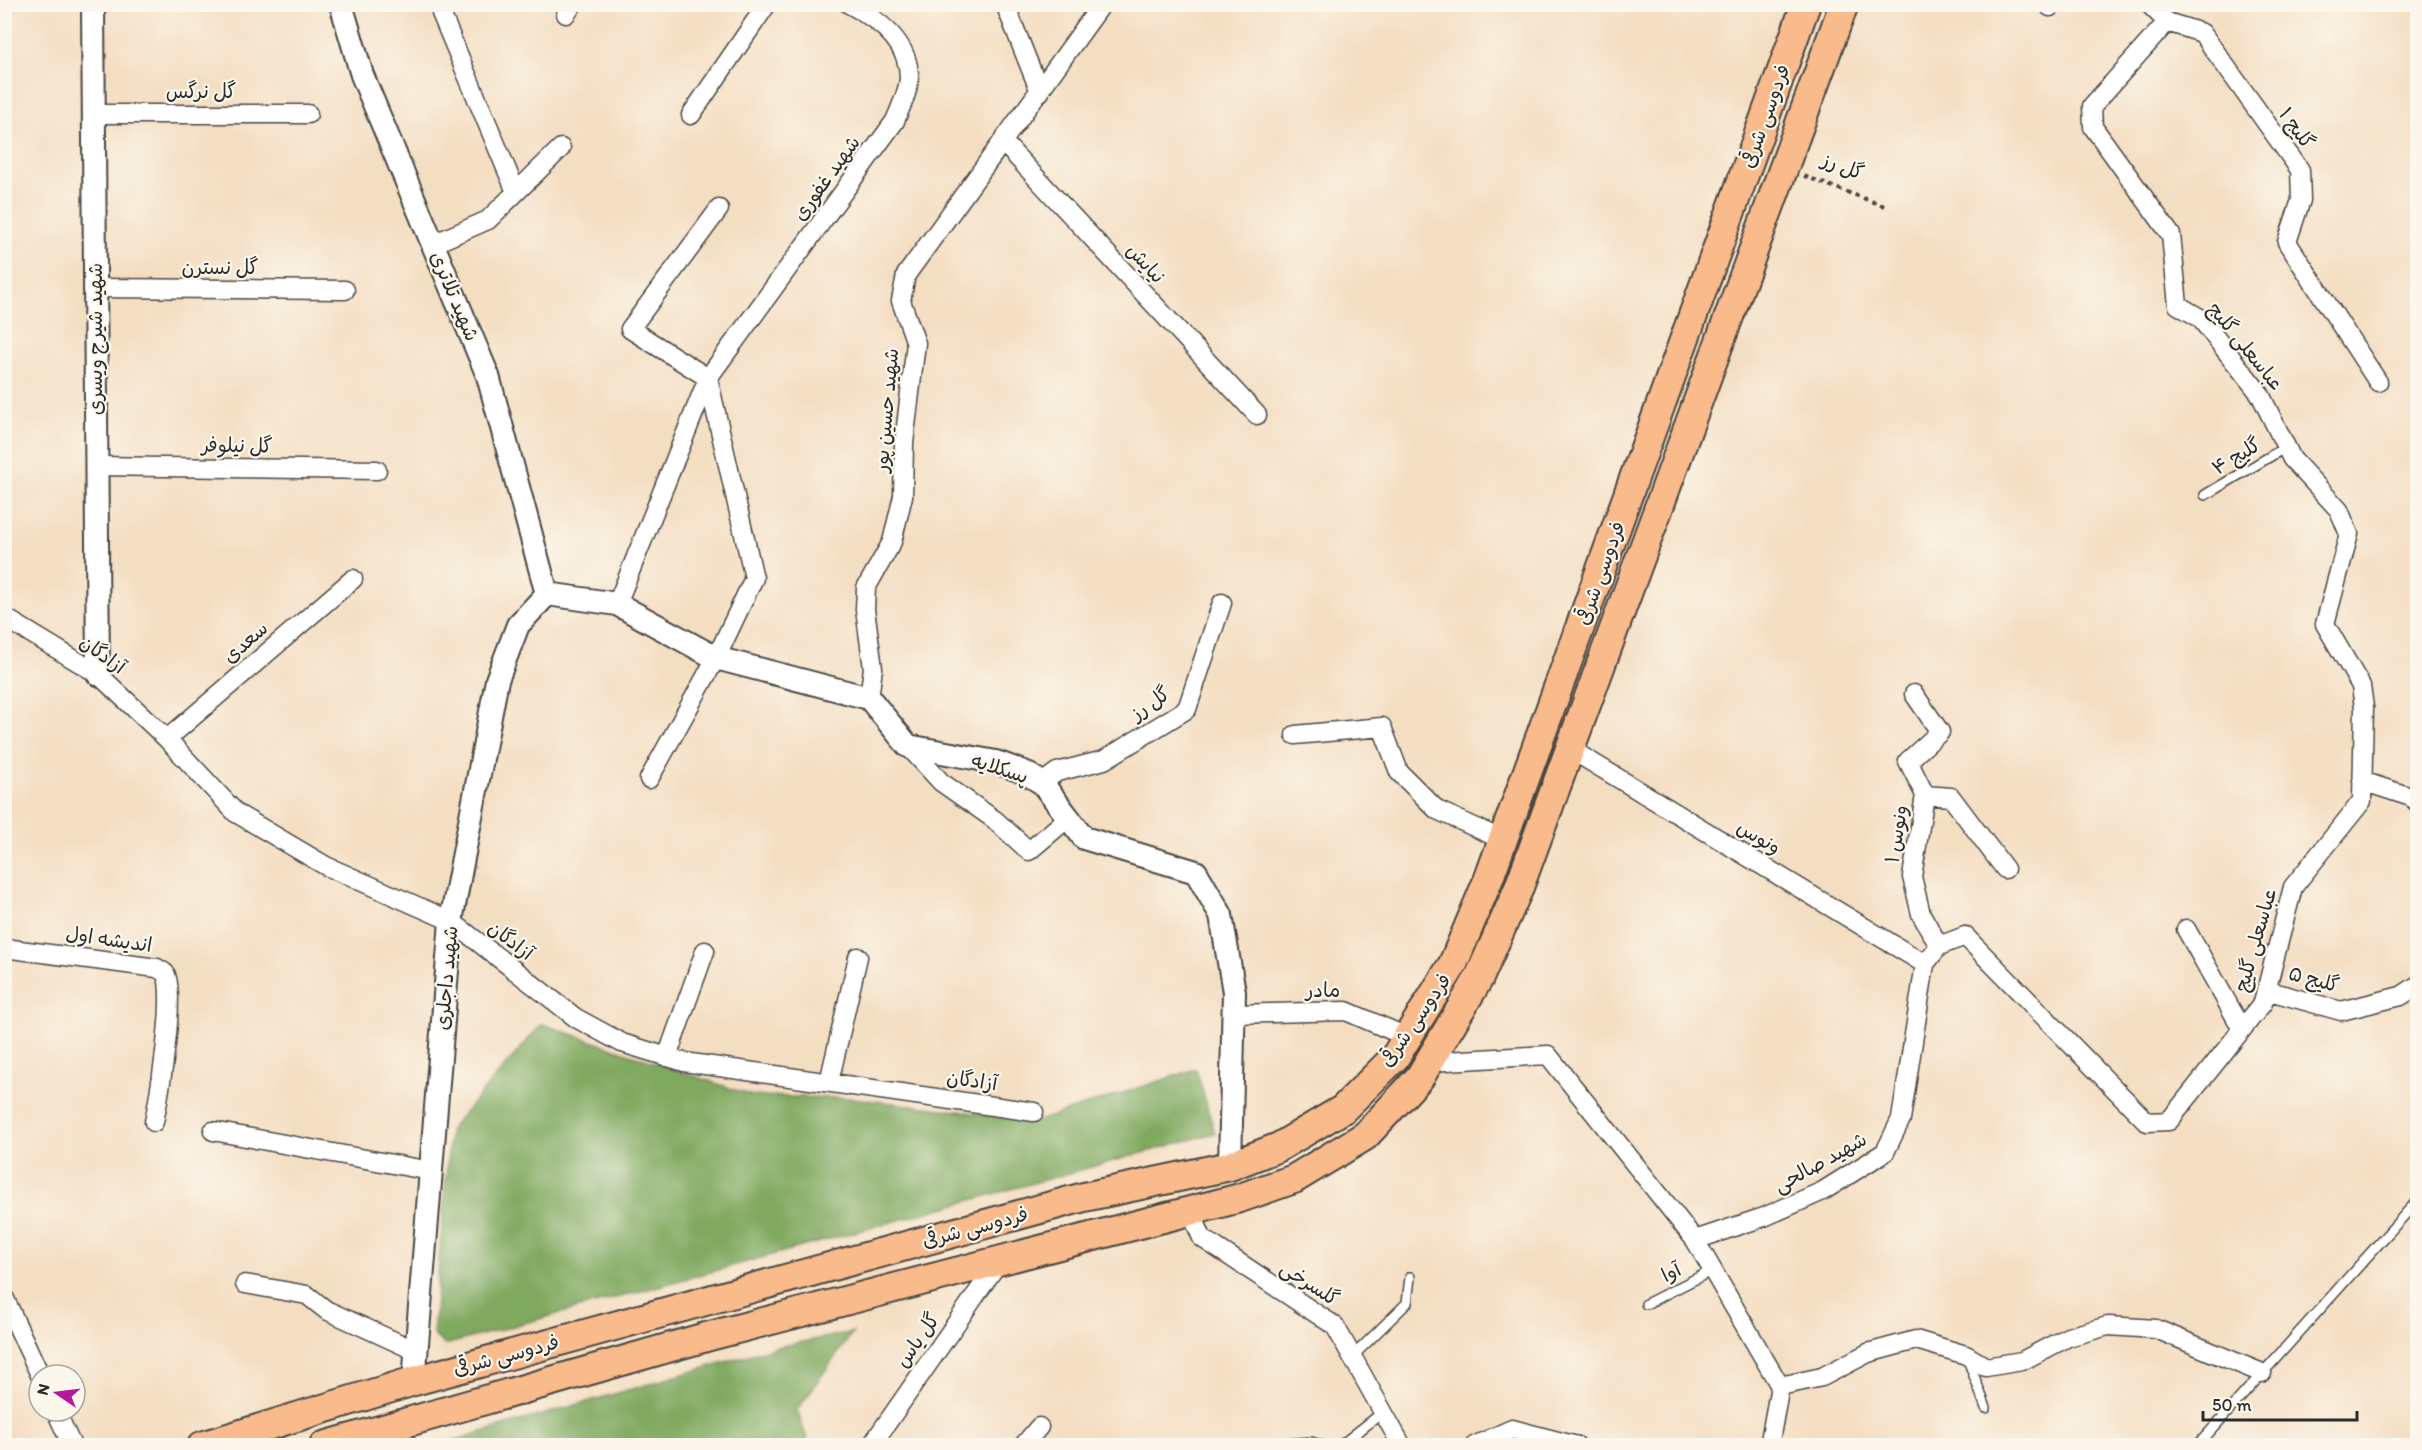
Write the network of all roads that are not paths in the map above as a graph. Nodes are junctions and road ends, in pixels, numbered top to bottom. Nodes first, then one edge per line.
1 (93, 4) edge
2 (341, 4) edge
3 (767, 4) edge
4 (849, 4) edge
5 (1005, 4) edge
6 (1102, 4) edge
7 (1806, 4) edge
8 (1844, 4) edge
9 (2149, 4) edge
10 (441, 13) dead end
11 (2167, 22) junction
12 (1040, 92) junction
13 (94, 114) junction
14 (308, 114) dead end
15 (691, 115) dead end
16 (1003, 142) junction
17 (561, 148) dead end
18 (516, 192) junction
19 (719, 209) dead end
20 (433, 244) junction
21 (95, 288) junction
22 (345, 290) dead end
23 (708, 378) junction
24 (2378, 382) dead end
25 (1257, 415) dead end
26 (2286, 447) junction
27 (96, 466) junction
28 (377, 470) dead end
29 (2205, 495) dead end
30 (353, 579) dead end
31 (548, 594) junction
32 (1222, 603) dead end
33 (617, 604) junction
34 (4, 617) edge
35 (716, 658) junction
36 (98, 674) junction
37 (1914, 694) dead end
38 (869, 698) junction
39 (1295, 735) dead end
40 (167, 739) junction
41 (908, 746) junction
42 (1570, 749) junction
43 (649, 778) dead end
44 (2362, 781) junction
45 (1042, 783) junction
46 (1925, 795) junction
47 (2415, 797) edge
48 (1068, 818) junction
49 (1503, 840) junction
50 (2005, 868) dead end
51 (451, 921) junction
52 (2186, 929) dead end
53 (1939, 946) junction
54 (4, 948) edge
55 (705, 951) dead end
56 (858, 957) dead end
57 (1925, 964) junction
58 (2418, 985) edge
59 (2266, 990) junction
60 (1234, 1014) junction
61 (2242, 1029) junction
62 (1407, 1037) junction
63 (667, 1057) junction
64 (1429, 1062) junction
65 (829, 1083) junction
66 (1034, 1112) dead end
67 (154, 1122) dead end
68 (213, 1131) dead end
69 (1230, 1166) junction
70 (431, 1171) junction
71 (2418, 1200) edge
72 (1190, 1210) junction
73 (1695, 1240) junction
74 (1000, 1260) junction
75 (1712, 1271) junction
76 (1410, 1277) dead end
77 (245, 1284) dead end
78 (4, 1297) edge
79 (699, 1303) junction
80 (1646, 1304) dead end
81 (706, 1337) junction
82 (416, 1351) junction
83 (1966, 1355) junction
84 (1352, 1358) junction
85 (34, 1363) edge
86 (2262, 1373) junction
87 (414, 1381) junction
88 (1780, 1386) junction
89 (1986, 1408) dead end
90 (1383, 1412) junction
91 (61, 1423) edge
92 (1039, 1427) dead end
93 (340, 1443) edge
94 (72, 1446) edge
95 (202, 1446) edge
96 (871, 1446) edge
97 (1023, 1446) edge
98 (1259, 1446) edge
99 (1323, 1446) edge
100 (1340, 1446) edge
101 (1402, 1446) edge
102 (1474, 1446) edge
103 (1577, 1446) edge
104 (1769, 1446) edge
105 (2197, 1446) edge

1 - 13 street, شهید شیرج ویسری
2 - 20 street, شهید تلاتری
3 - 15 street
4 - 23 street, شهید غفوری
5 - 12 street
6 - 12 street, شهید حسین پور
7 - 49 main road, فردوسی شرقی
8 - 42 main road, فردوسی شرقی
9 - 11 street
10 - 18 street
11 - 24 street, گلیج ۱
11 - 26 street, عباسعلی گلیج
12 - 16 street, شهید حسین پور
13 - 14 street, گل نرگس
13 - 21 street, شهید شیرج ویسری
16 - 25 street, نیایش
16 - 38 street, شهید حسین پور
17 - 18 street
18 - 20 street
19 - 23 street
20 - 31 street, شهید تلاتری
21 - 22 street, گل نسترن
21 - 27 street, شهید شیرج ویسری
23 - 33 street, شهید غفوری
23 - 35 street
26 - 29 lane, گلیج ۴
26 - 44 street, عباسعلی گلیج
27 - 28 street, گل نیلوفر
27 - 36 street, شهید شیرج ویسری
30 - 40 street, سعدی
31 - 33 street
31 - 51 street, شهید داجلری
32 - 45 street, گل رز
33 - 35 street
34 - 36 street, آزادگان
35 - 38 street
35 - 43 street
36 - 40 street, آزادگان
37 - 46 street, ونوس ۱
38 - 41 street
39 - 49 street
40 - 51 street, آزادگان
41 - 45 street, پسکلایه
41 - 48 street
42 - 57 street, ونوس
42 - 64 main road, فردوسی شرقی
44 - 47 street
44 - 59 street, عباسعلی گلیج
45 - 48 street, پسکلایه
46 - 50 street, ونوس ۱
46 - 53 street, ونوس ۱
48 - 60 street, پسکلایه
49 - 62 main road, فردوسی شرقی
51 - 63 street, آزادگان
51 - 70 street, شهید داجلری
52 - 61 street
53 - 57 street
53 - 61 street, عباسعلی گلیج
54 - 67 street, اندیشه اول
55 - 63 street
56 - 65 street
57 - 73 street, شهید صالحی
58 - 59 street, گلیج ۵
59 - 61 street, عباسعلی گلیج
60 - 62 street, مادر
60 - 69 street, پسکلایه
62 - 69 main road, فردوسی شرقی
63 - 65 street, آزادگان
64 - 72 main road, فردوسی شرقی
64 - 73 street
65 - 66 street, آزادگان
68 - 70 street
69 - 79 main road, فردوسی شرقی
70 - 82 street, شهید داجلری
71 - 86 lane
72 - 74 main road, فردوسی شرقی
72 - 84 street, گلسرخی
73 - 75 street
74 - 81 main road, فردوسی شرقی
74 - 96 street, گل یاس
75 - 80 lane, آوا
75 - 88 street
76 - 84 lane
77 - 82 street
78 - 85 street
79 - 81 main road
79 - 87 main road, فردوسی شرقی
81 - 93 main road, فردوسی شرقی
82 - 87 street, شهید داجلری
83 - 86 street
83 - 88 street
83 - 89 lane
84 - 90 street, گلسرخی
86 - 105 lane
87 - 95 main road, فردوسی شرقی
88 - 104 street
90 - 100 lane
90 - 101 street, گلسرخی
91 - 94 street
92 - 97 street
98 - 99 lane
102 - 103 street

